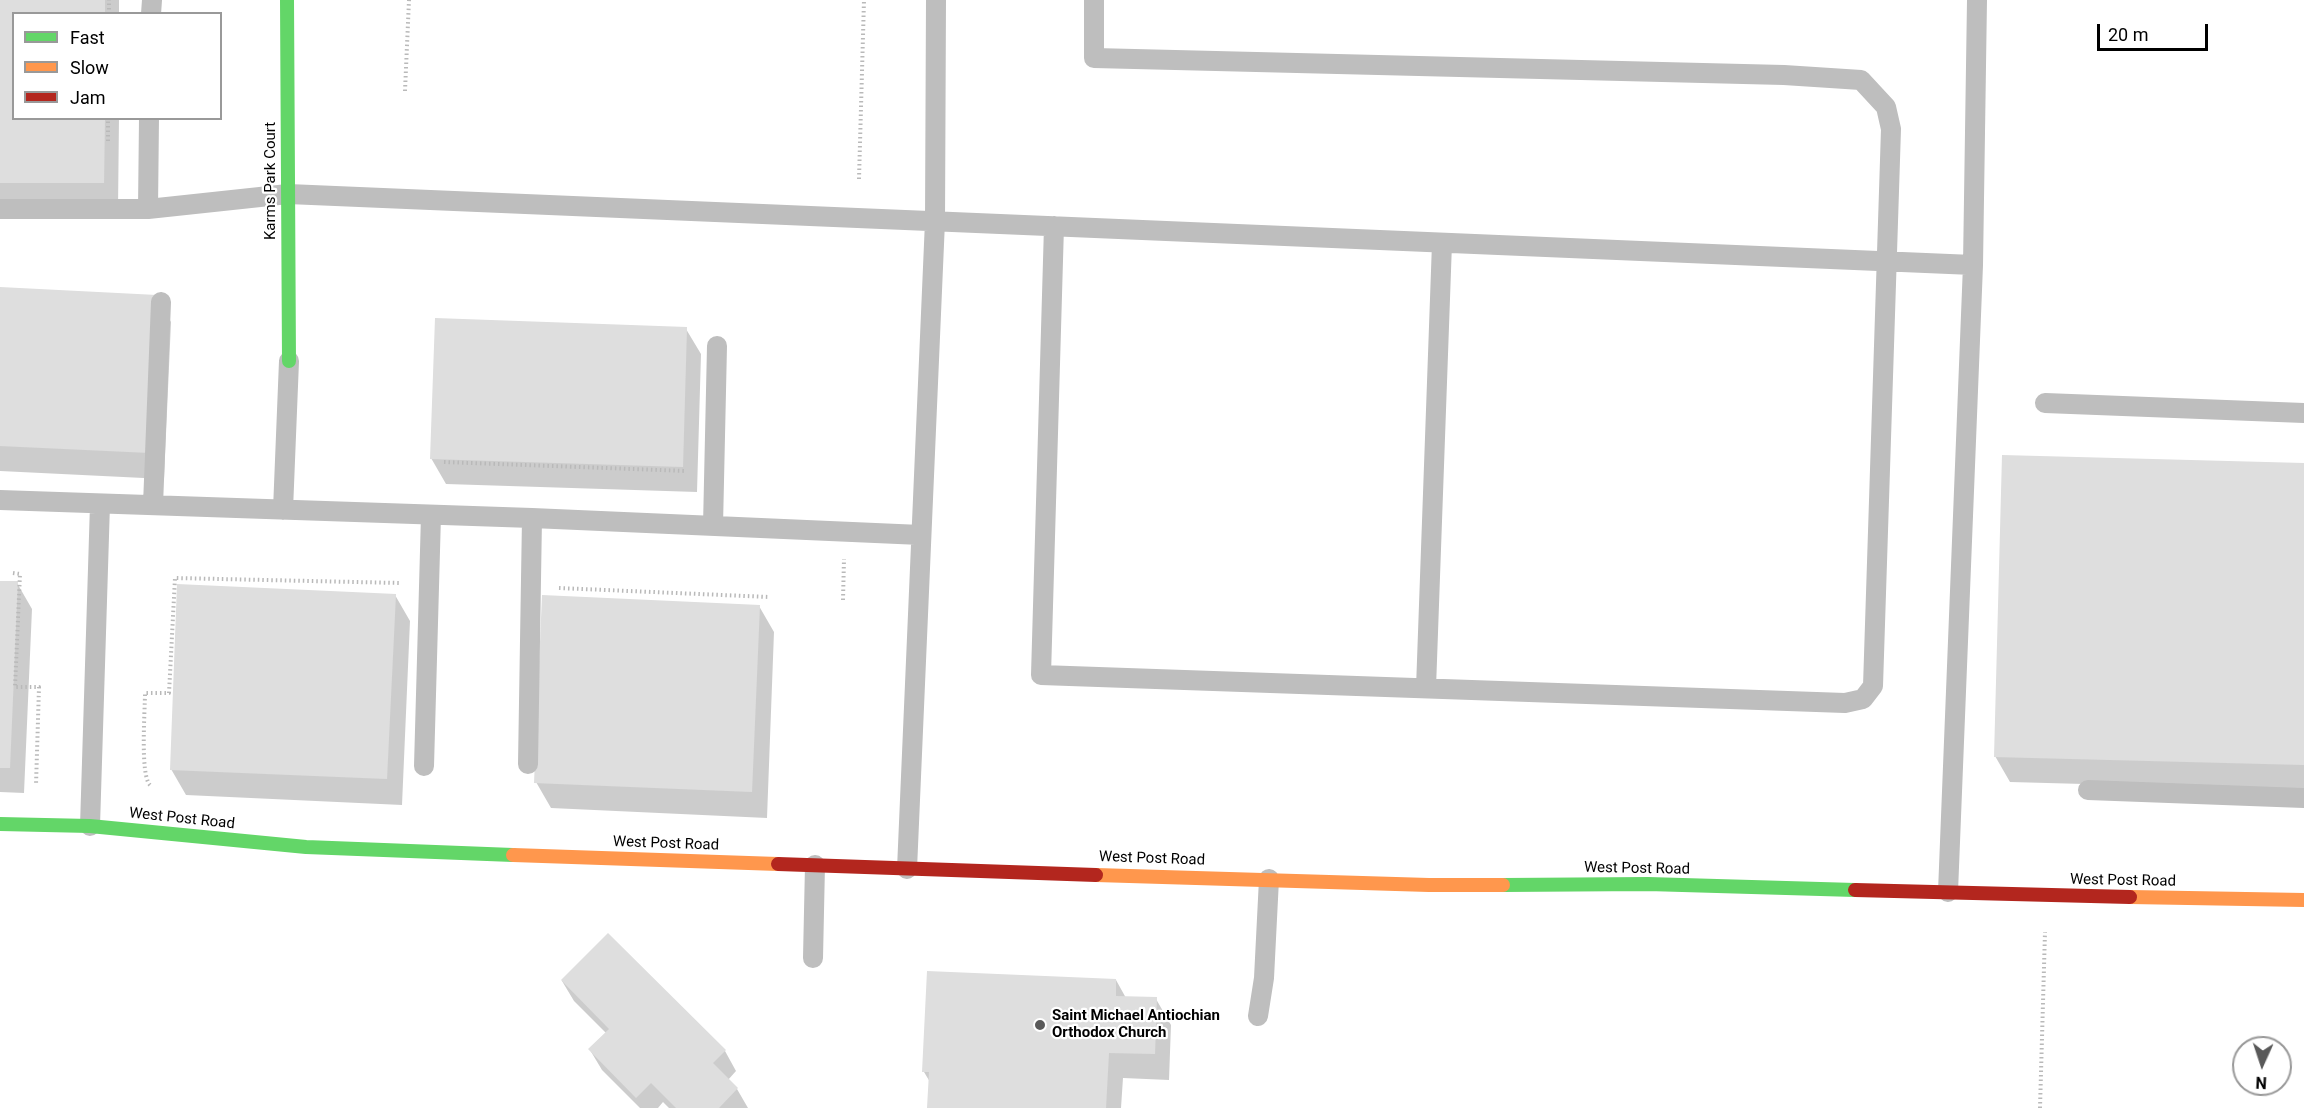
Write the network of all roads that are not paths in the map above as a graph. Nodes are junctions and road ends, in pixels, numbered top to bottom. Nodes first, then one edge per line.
1 (287, 0) edge
2 (936, 0) edge
3 (1094, 0) edge
4 (1977, 0) edge
5 (149, 120) edge
6 (288, 194) junction
7 (0, 208) edge
8 (148, 209) junction
9 (935, 221) junction
10 (1054, 226) junction
11 (1442, 243) junction
12 (1887, 261) junction
13 (1973, 265) junction
14 (161, 302) dead end
15 (717, 346) dead end
16 (289, 361) joint
17 (2044, 403) dead end
18 (2304, 413) edge
19 (0, 500) edge
20 (100, 504) junction
21 (153, 506) junction
22 (283, 510) junction
23 (432, 515) junction
24 (532, 518) junction
25 (713, 526) junction
26 (921, 535) junction
27 (1426, 688) junction
28 (528, 764) dead end
29 (424, 766) dead end
30 (2088, 790) dead end
31 (2304, 798) edge
32 (0, 824) edge
33 (90, 826) junction
34 (815, 866) junction
35 (907, 869) junction
36 (1269, 879) junction
37 (1948, 892) junction
38 (2304, 900) edge
39 (813, 958) dead end
40 (1258, 1016) dead end

1 - 6 street, Karms Park Court
2 - 9 lane
3 - 12 lane
4 - 13 lane
5 - 8 lane
6 - 8 lane
6 - 9 lane
6 - 16 street, Karms Park Court
7 - 8 lane
9 - 10 lane
9 - 26 lane
10 - 11 lane
10 - 27 lane
11 - 12 lane
11 - 27 lane
12 - 13 lane
12 - 27 lane
13 - 37 lane
14 - 21 lane
15 - 25 lane
16 - 22 lane
17 - 18 lane
19 - 20 lane
20 - 21 lane
20 - 33 lane
21 - 22 lane
22 - 23 lane
23 - 24 lane
23 - 29 lane
24 - 25 lane
24 - 28 lane
25 - 26 lane
26 - 35 lane
30 - 31 lane
32 - 33 street, West Post Road
33 - 34 street, West Post Road
34 - 35 street, West Post Road
34 - 39 lane
35 - 36 street, West Post Road
36 - 37 street, West Post Road
36 - 40 lane
37 - 38 street, West Post Road

